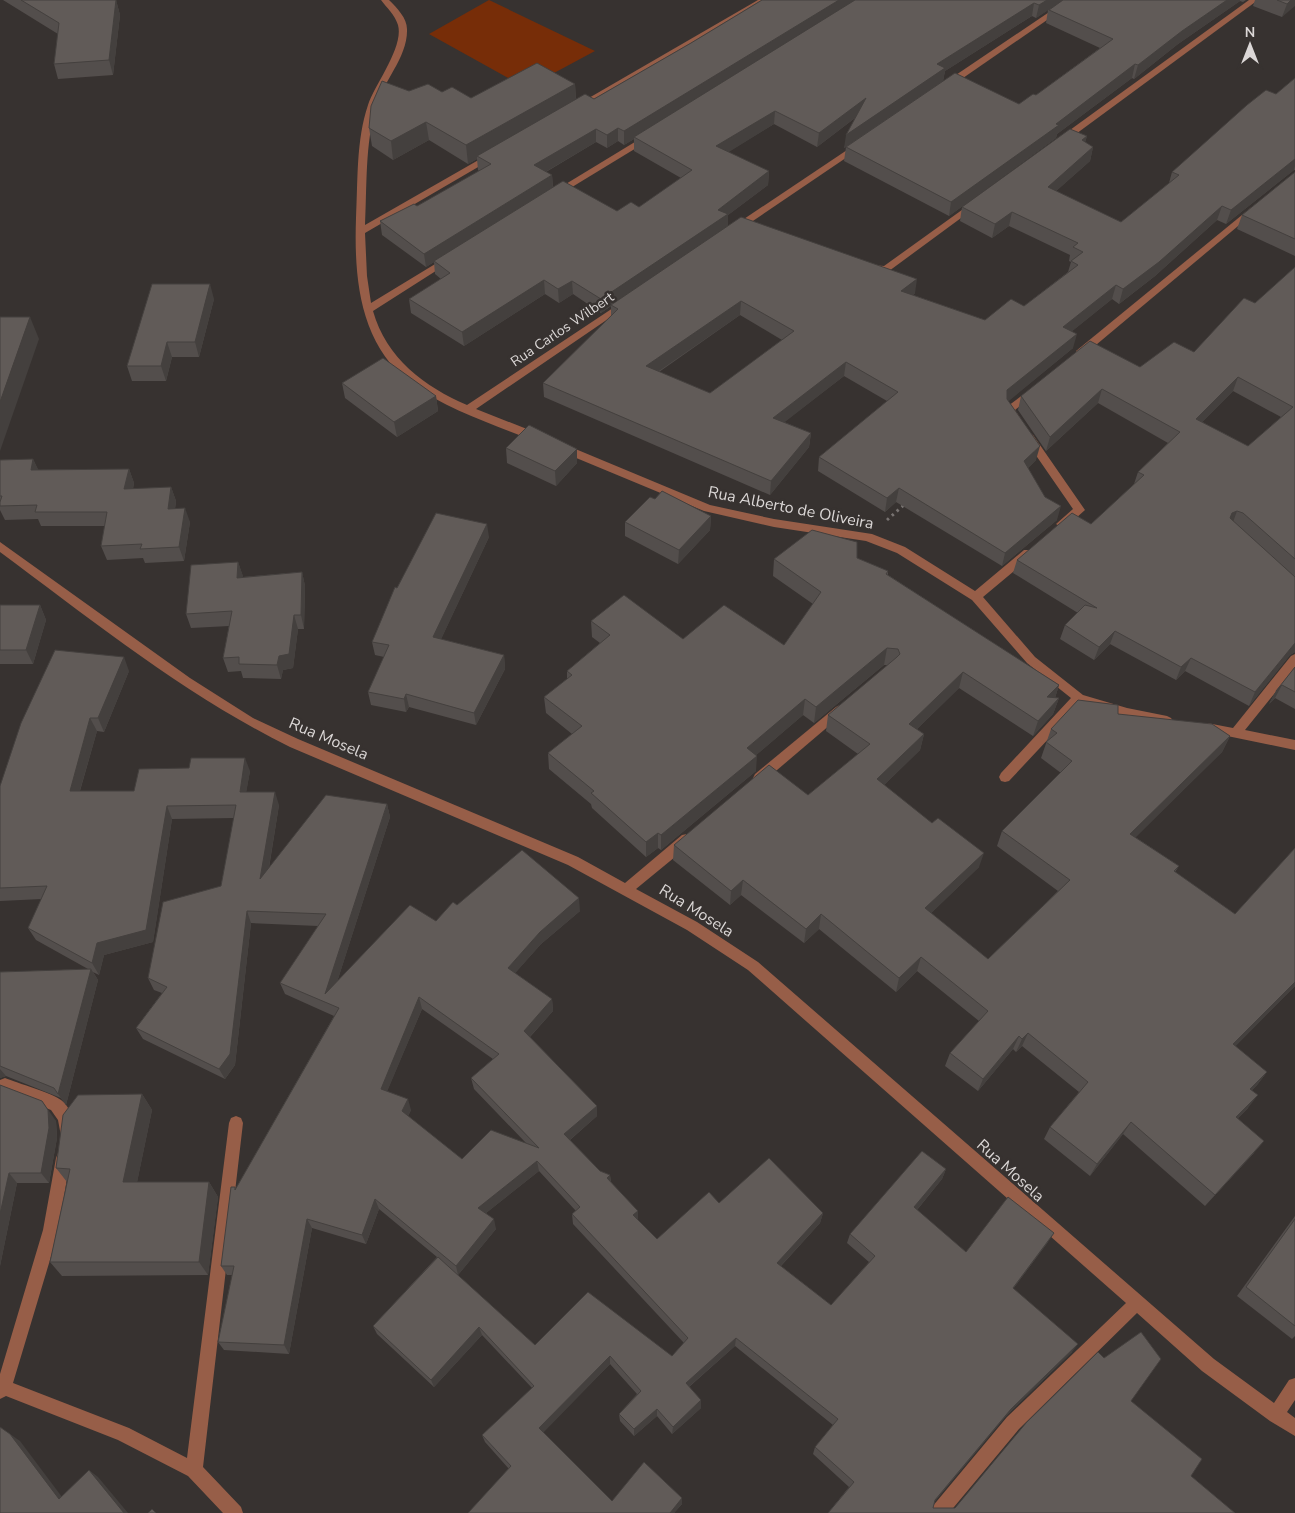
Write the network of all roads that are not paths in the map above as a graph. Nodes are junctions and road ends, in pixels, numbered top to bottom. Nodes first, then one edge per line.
1 (385, 0) edge
2 (764, 0) edge
3 (1072, 0) edge
4 (1254, 0) edge
5 (941, 89) edge
6 (575, 108) edge
7 (660, 129) edge
8 (868, 139) edge
9 (1054, 146) edge
10 (497, 153) edge
11 (551, 196) edge
12 (982, 199) edge
13 (1265, 199) edge
14 (360, 232) junction
15 (729, 234) edge
16 (459, 253) edge
17 (860, 264) edge
18 (632, 299) edge
19 (367, 310) junction
20 (1075, 357) edge
21 (1038, 386) edge
22 (470, 409) junction
23 (1057, 529) edge
24 (0, 546) edge
25 (1035, 548) edge
26 (976, 597) junction
27 (1295, 659) edge
28 (1079, 698) junction
29 (852, 700) edge
30 (1181, 724) edge
31 (1199, 727) edge
32 (1235, 734) junction
33 (1295, 745) edge
34 (1005, 777) dead end
35 (747, 788) edge
36 (695, 832) edge
37 (627, 889) junction
38 (5, 1085) edge
39 (236, 1123) dead end
40 (1136, 1304) junction
41 (1295, 1386) edge
42 (1, 1388) edge
43 (1276, 1415) junction
44 (1295, 1428) edge
45 (194, 1470) junction
46 (235, 1513) edge
47 (938, 1513) edge

1 - 14 street, Rua Alberto de Oliveira
2 - 6 street
3 - 5 street
4 - 9 street
7 - 11 street
8 - 15 street
10 - 14 street
12 - 17 street
13 - 20 street
14 - 19 street, Rua Alberto de Oliveira
16 - 19 street
18 - 22 street, Rua Carlos Wilbert
19 - 22 street, Rua Alberto de Oliveira
21 - 23 street
22 - 26 street, Rua Alberto de Oliveira
24 - 37 street, Rua Mosela
25 - 26 street
26 - 28 street, Rua Alberto de Oliveira
27 - 32 street
28 - 30 street, Rua Alberto de Oliveira
28 - 34 street
29 - 35 street
31 - 32 street
32 - 33 street
36 - 37 street
37 - 40 street, Rua Mosela
38 - 42 street
39 - 45 street
40 - 43 street, Rua Mosela
40 - 47 street
41 - 43 street
42 - 45 street
43 - 44 street, Rua Mosela
45 - 46 street

